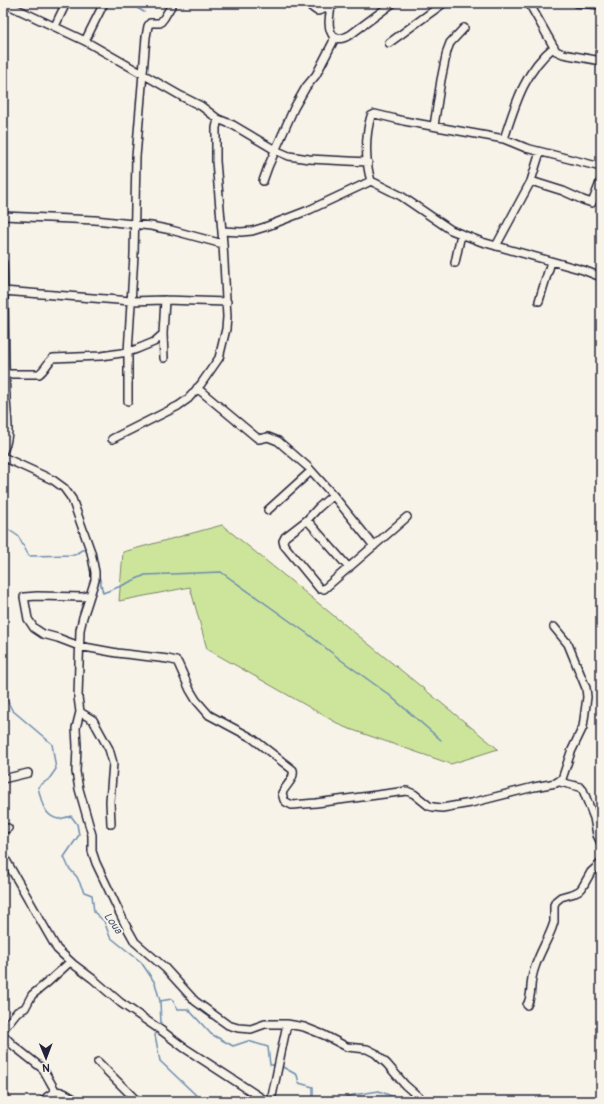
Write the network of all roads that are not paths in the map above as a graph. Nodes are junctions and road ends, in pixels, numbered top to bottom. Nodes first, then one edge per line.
1 (4, 3) edge
2 (66, 3) edge
3 (104, 3) edge
4 (174, 3) edge
5 (307, 3) edge
6 (393, 3) edge
7 (444, 3) edge
8 (529, 3) edge
9 (577, 3) edge
10 (334, 5) edge
11 (601, 5) edge
12 (55, 26) junction
13 (464, 28) dead end
14 (334, 37) junction
15 (85, 41) junction
16 (389, 43) dead end
17 (554, 47) junction
18 (601, 61) edge
19 (143, 73) junction
20 (218, 119) junction
21 (434, 126) junction
22 (504, 139) junction
23 (275, 150) junction
24 (540, 152) junction
25 (368, 162) junction
26 (601, 167) edge
27 (601, 180) edge
28 (263, 181) dead end
29 (371, 181) junction
30 (531, 181) junction
31 (3, 216) edge
32 (135, 224) junction
33 (222, 231) junction
34 (461, 234) junction
35 (223, 244) junction
36 (496, 246) junction
37 (551, 262) junction
38 (3, 263) edge
39 (455, 264) dead end
40 (601, 277) edge
41 (4, 291) edge
42 (165, 300) junction
43 (131, 301) junction
44 (227, 302) junction
45 (540, 302) dead end
46 (163, 334) junction
47 (128, 352) junction
48 (164, 358) dead end
49 (5, 374) junction
50 (197, 388) junction
51 (128, 401) dead end
52 (112, 439) dead end
53 (3, 451) edge
54 (3, 457) edge
55 (312, 471) junction
56 (333, 495) junction
57 (268, 510) dead end
58 (407, 517) dead end
59 (307, 520) junction
60 (374, 546) junction
61 (349, 568) junction
62 (90, 595) junction
63 (554, 627) dead end
64 (79, 646) junction
65 (80, 712) junction
66 (28, 773) dead end
67 (3, 779) edge
68 (560, 782) junction
69 (111, 824) dead end
70 (601, 843) edge
71 (3, 855) edge
72 (601, 863) edge
73 (70, 962) junction
74 (526, 1005) dead end
75 (287, 1024) junction
76 (4, 1030) edge
77 (98, 1062) dead end
78 (56, 1092) junction
79 (3, 1098) edge
80 (5, 1101) edge
81 (44, 1101) edge
82 (77, 1101) edge
83 (136, 1101) edge
84 (266, 1101) edge
85 (271, 1101) edge
86 (428, 1101) edge

1 - 12 street
2 - 12 street
3 - 15 street
4 - 19 street
5 - 10 street
6 - 14 street
7 - 16 street
8 - 17 street
9 - 11 street
10 - 14 street
12 - 15 street
13 - 21 street
14 - 23 street
15 - 19 street
17 - 18 street
17 - 22 street
19 - 20 street
19 - 32 street
20 - 23 street
20 - 33 street
21 - 22 street
21 - 25 street
22 - 24 street
23 - 25 street
23 - 28 street
24 - 26 street
24 - 30 street
25 - 29 street
27 - 30 street
29 - 33 street
29 - 34 street
30 - 36 street
31 - 32 street
32 - 35 street
32 - 43 street
33 - 35 street
34 - 36 street
34 - 39 street
35 - 44 street
36 - 37 street
37 - 40 street
37 - 45 street
38 - 41 street
41 - 43 street
41 - 49 street
42 - 43 street
42 - 44 street
42 - 46 street
43 - 47 street
44 - 50 street
46 - 47 street
46 - 48 street
47 - 49 street
47 - 51 street
49 - 53 street
50 - 52 street
50 - 55 street
54 - 62 street
55 - 56 street
55 - 57 street
56 - 59 street
56 - 60 street
58 - 60 street
59 - 61 street
59 - 61 street
60 - 61 street
62 - 64 street
62 - 64 street
63 - 68 street
64 - 65 street
64 - 68 street
65 - 69 street
65 - 75 street
66 - 67 street
68 - 70 street
71 - 73 street
72 - 74 street
73 - 76 street
73 - 84 street
75 - 85 street
75 - 86 street
76 - 78 street
77 - 83 street
78 - 81 street
78 - 82 street
79 - 80 street

